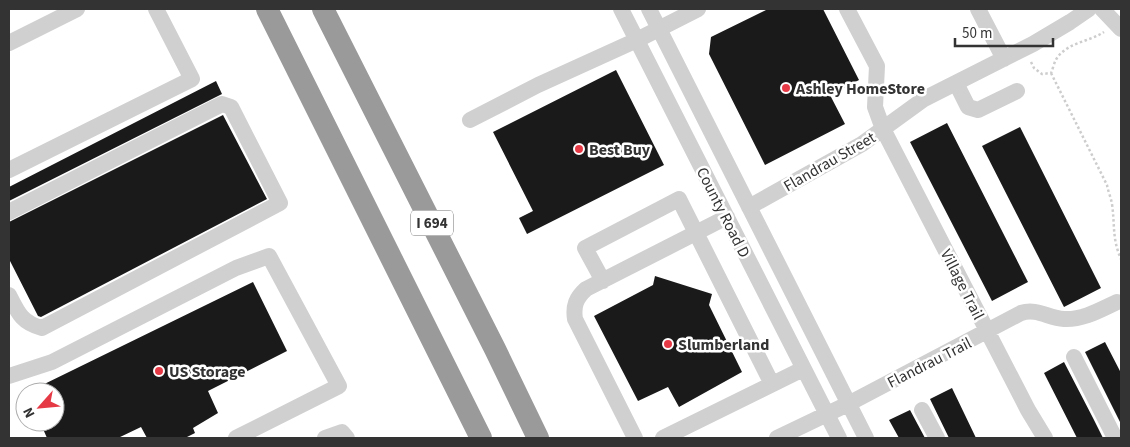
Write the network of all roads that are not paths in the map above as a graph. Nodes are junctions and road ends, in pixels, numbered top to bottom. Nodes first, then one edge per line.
1 (77, 9) edge
2 (156, 9) edge
3 (267, 9) edge
4 (323, 9) edge
5 (621, 9) edge
6 (649, 9) edge
7 (698, 9) edge
8 (847, 9) edge
9 (978, 9) edge
10 (1089, 9) edge
11 (1102, 9) edge
12 (1118, 26) edge
13 (659, 29) junction
14 (637, 40) junction
15 (9, 43) edge
16 (1004, 59) junction
17 (956, 83) junction
18 (1018, 91) dead end
19 (470, 120) dead end
20 (883, 129) junction
21 (9, 170) edge
22 (749, 207) junction
23 (9, 212) edge
24 (727, 217) junction
25 (697, 232) junction
26 (603, 281) junction
27 (9, 295) edge
28 (1117, 302) dead end
29 (988, 332) junction
30 (1074, 357) dead end
31 (803, 368) junction
32 (9, 376) edge
33 (772, 384) junction
34 (848, 404) junction
35 (922, 410) dead end
36 (827, 415) junction
37 (785, 436) edge
38 (236, 438) edge
39 (325, 438) edge
40 (347, 438) edge
41 (481, 438) edge
42 (538, 438) edge
43 (635, 438) edge
44 (663, 438) edge
45 (839, 438) edge
46 (866, 438) edge
47 (937, 438) edge
48 (1044, 438) edge
49 (1115, 438) edge

1 - 15 street
2 - 21 street
3 - 41 highway
4 - 42 highway, I 694
5 - 14 street, County Road D
6 - 13 street, County Road D
7 - 13 street
8 - 20 street, Village Trail
9 - 16 street
10 - 16 street, Flandrau Street
11 - 12 street
13 - 14 street
13 - 22 street, County Road D
14 - 19 street
14 - 24 street, County Road D
16 - 17 street, Flandrau Street
17 - 18 street
17 - 20 street, Flandrau Street
20 - 22 street, Flandrau Street
20 - 29 street, Village Trail
22 - 34 street, County Road D
23 - 27 street
24 - 25 street
24 - 31 street, County Road D
25 - 26 street
25 - 26 street
25 - 33 street
26 - 43 street
28 - 29 street, Flandrau Trail
29 - 34 street, Flandrau Trail
29 - 48 street, Village Trail
30 - 49 street
31 - 33 street
31 - 36 street, County Road D
32 - 38 street
33 - 44 street
34 - 36 street, Flandrau Trail
34 - 46 street, County Road D
35 - 47 street
36 - 37 street, Flandrau Trail
36 - 45 street, County Road D
39 - 40 street

